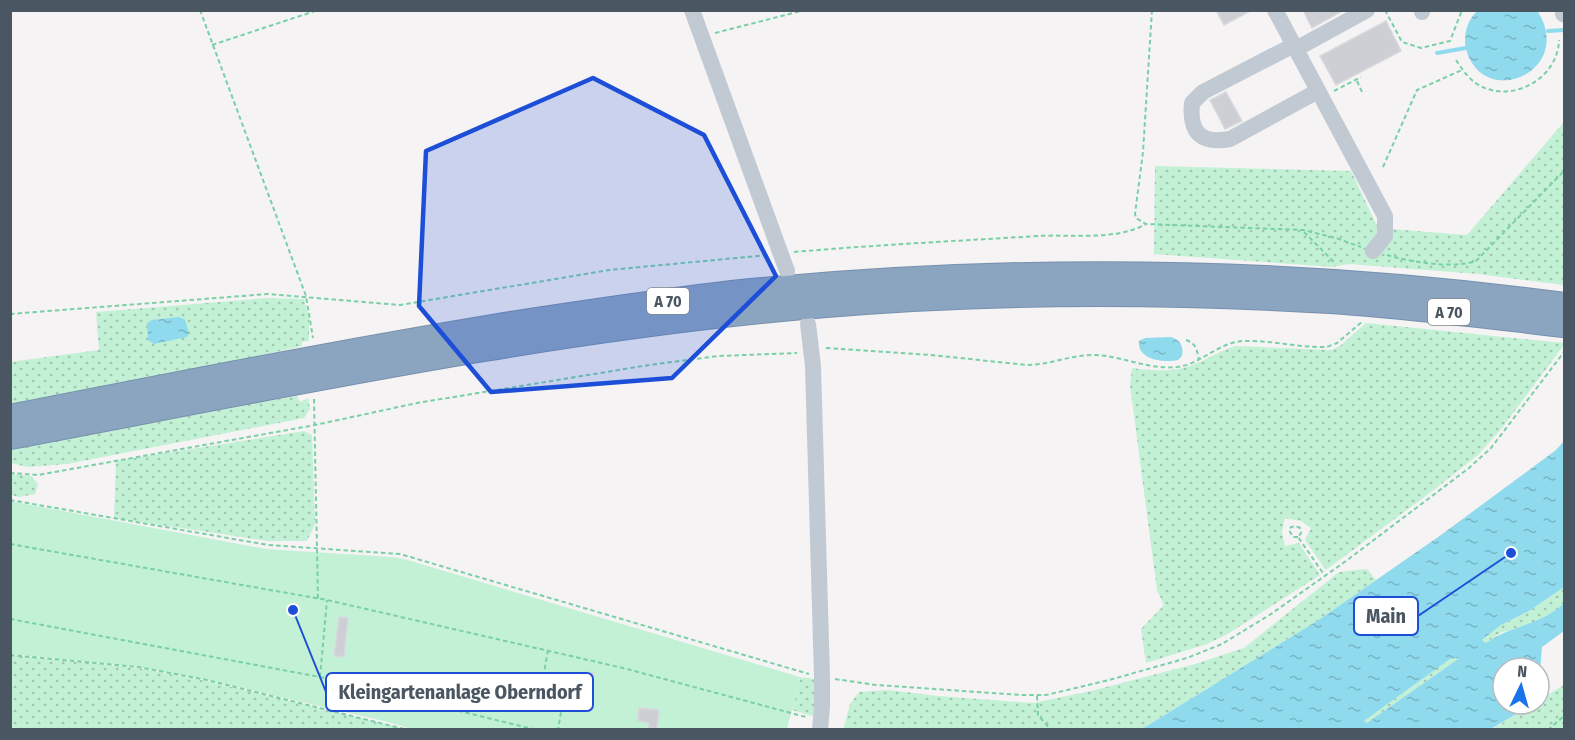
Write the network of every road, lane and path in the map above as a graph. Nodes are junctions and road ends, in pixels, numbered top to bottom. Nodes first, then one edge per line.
1 (200, 10) edge
2 (318, 10) edge
3 (692, 10) edge
4 (805, 10) edge
5 (1152, 10) edge
6 (1275, 10) edge
7 (1367, 10) edge
8 (1385, 10) edge
9 (1462, 10) edge
10 (702, 36) junction
11 (1559, 40) dead end
12 (212, 45) junction
13 (1295, 47) junction
14 (1456, 60) dead end
15 (1462, 70) junction
16 (1361, 77) dead end
17 (1356, 80) junction
18 (1362, 92) dead end
19 (1320, 94) junction
20 (1383, 167) dead end
21 (1303, 230) dead end
22 (1372, 251) dead end
23 (781, 254) junction
24 (787, 271) dead end
25 (1336, 284) junction
26 (306, 296) junction
27 (1564, 305) edge
28 (10, 314) edge
29 (1364, 320) dead end
30 (808, 324) dead end
31 (1564, 325) edge
32 (313, 338) dead end
33 (1186, 340) dead end
34 (812, 350) junction
35 (1564, 352) edge
36 (1199, 360) junction
37 (314, 399) dead end
38 (10, 417) edge
39 (315, 425) junction
40 (10, 437) edge
41 (10, 473) edge
42 (10, 500) edge
43 (1298, 537) dead end
44 (10, 544) edge
45 (318, 549) junction
46 (1325, 576) junction
47 (318, 598) junction
48 (327, 600) junction
49 (10, 619) edge
50 (549, 650) junction
51 (10, 655) edge
52 (320, 677) junction
53 (822, 677) junction
54 (1037, 696) junction
55 (1564, 716) edge
56 (820, 725) edge
57 (408, 729) edge
58 (537, 729) edge
59 (558, 729) edge
60 (1051, 729) edge
61 (1548, 729) edge

1 - 12 path
2 - 12 path
3 - 10 street
4 - 10 path
5 - 23 path
6 - 13 street
7 - 13 street
8 - 9 path
10 - 23 street
11 - 15 path
12 - 26 path
13 - 19 street
13 - 19 street
14 - 15 path
15 - 20 path
16 - 17 path
17 - 18 path
17 - 19 path
19 - 22 street
21 - 25 path
23 - 24 street
23 - 26 path
25 - 27 highway, A 70
25 - 31 highway, A 70
25 - 38 highway, A 70
25 - 40 highway, A 70
26 - 28 path
26 - 32 path
29 - 36 path
30 - 34 street
33 - 36 path
34 - 36 path
34 - 39 path
34 - 53 street
35 - 46 path
37 - 39 path
39 - 41 path
39 - 45 path
42 - 45 path
43 - 46 path
44 - 47 path
45 - 47 path
45 - 53 path
46 - 54 path
47 - 48 path
48 - 50 path
48 - 52 path
49 - 52 path
50 - 56 path
50 - 59 path
51 - 57 path
52 - 58 path
53 - 54 path
53 - 56 street
54 - 60 path
55 - 61 path

